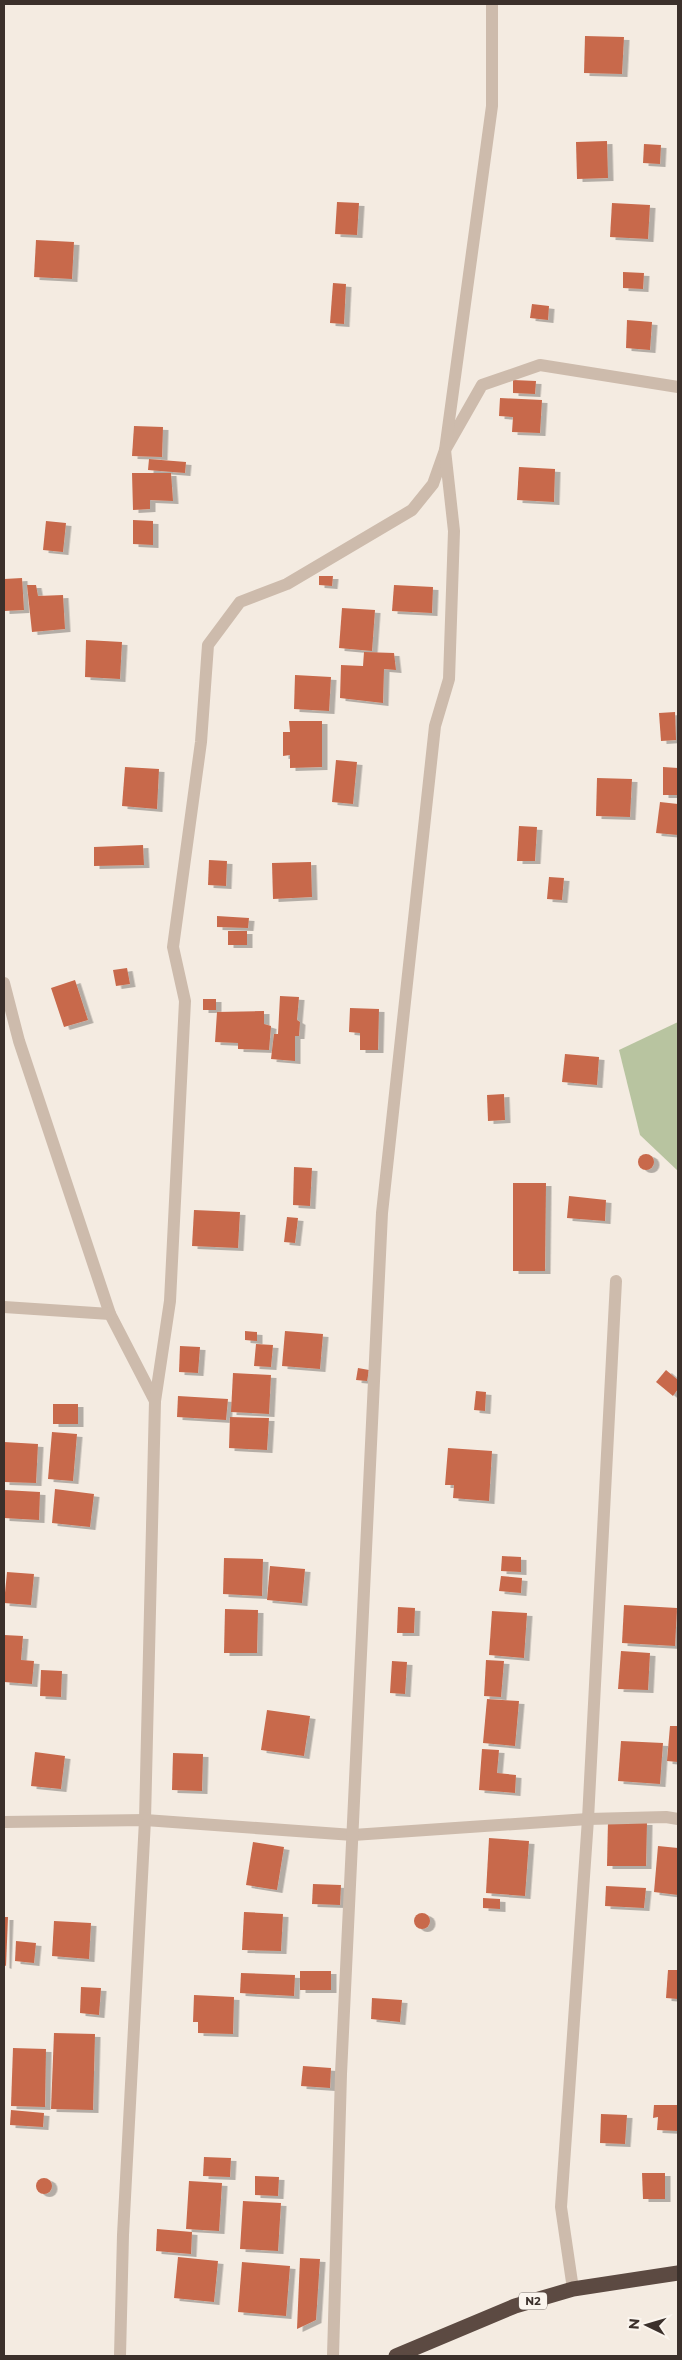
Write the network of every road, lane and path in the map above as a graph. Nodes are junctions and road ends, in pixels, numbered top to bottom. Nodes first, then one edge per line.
1 (492, 4) edge
2 (678, 387) edge
3 (445, 450) junction
4 (4, 983) edge
5 (616, 1281) dead end
6 (4, 1307) edge
7 (110, 1314) junction
8 (155, 1401) junction
9 (588, 1819) junction
10 (678, 1819) edge
11 (145, 1820) junction
12 (4, 1822) edge
13 (353, 1835) junction
14 (678, 2273) edge
15 (572, 2289) junction
16 (398, 2355) edge
17 (120, 2356) edge
18 (333, 2356) edge
19 (415, 2356) edge

1 - 3 street
2 - 3 street
3 - 8 street
3 - 13 street
4 - 7 street
5 - 9 street
6 - 7 street
7 - 8 street
8 - 11 street
9 - 10 street
9 - 13 street
9 - 15 street
11 - 12 street
11 - 13 street
11 - 17 street
13 - 18 street
14 - 15 highway, N2
15 - 16 highway, N2
16 - 19 street

